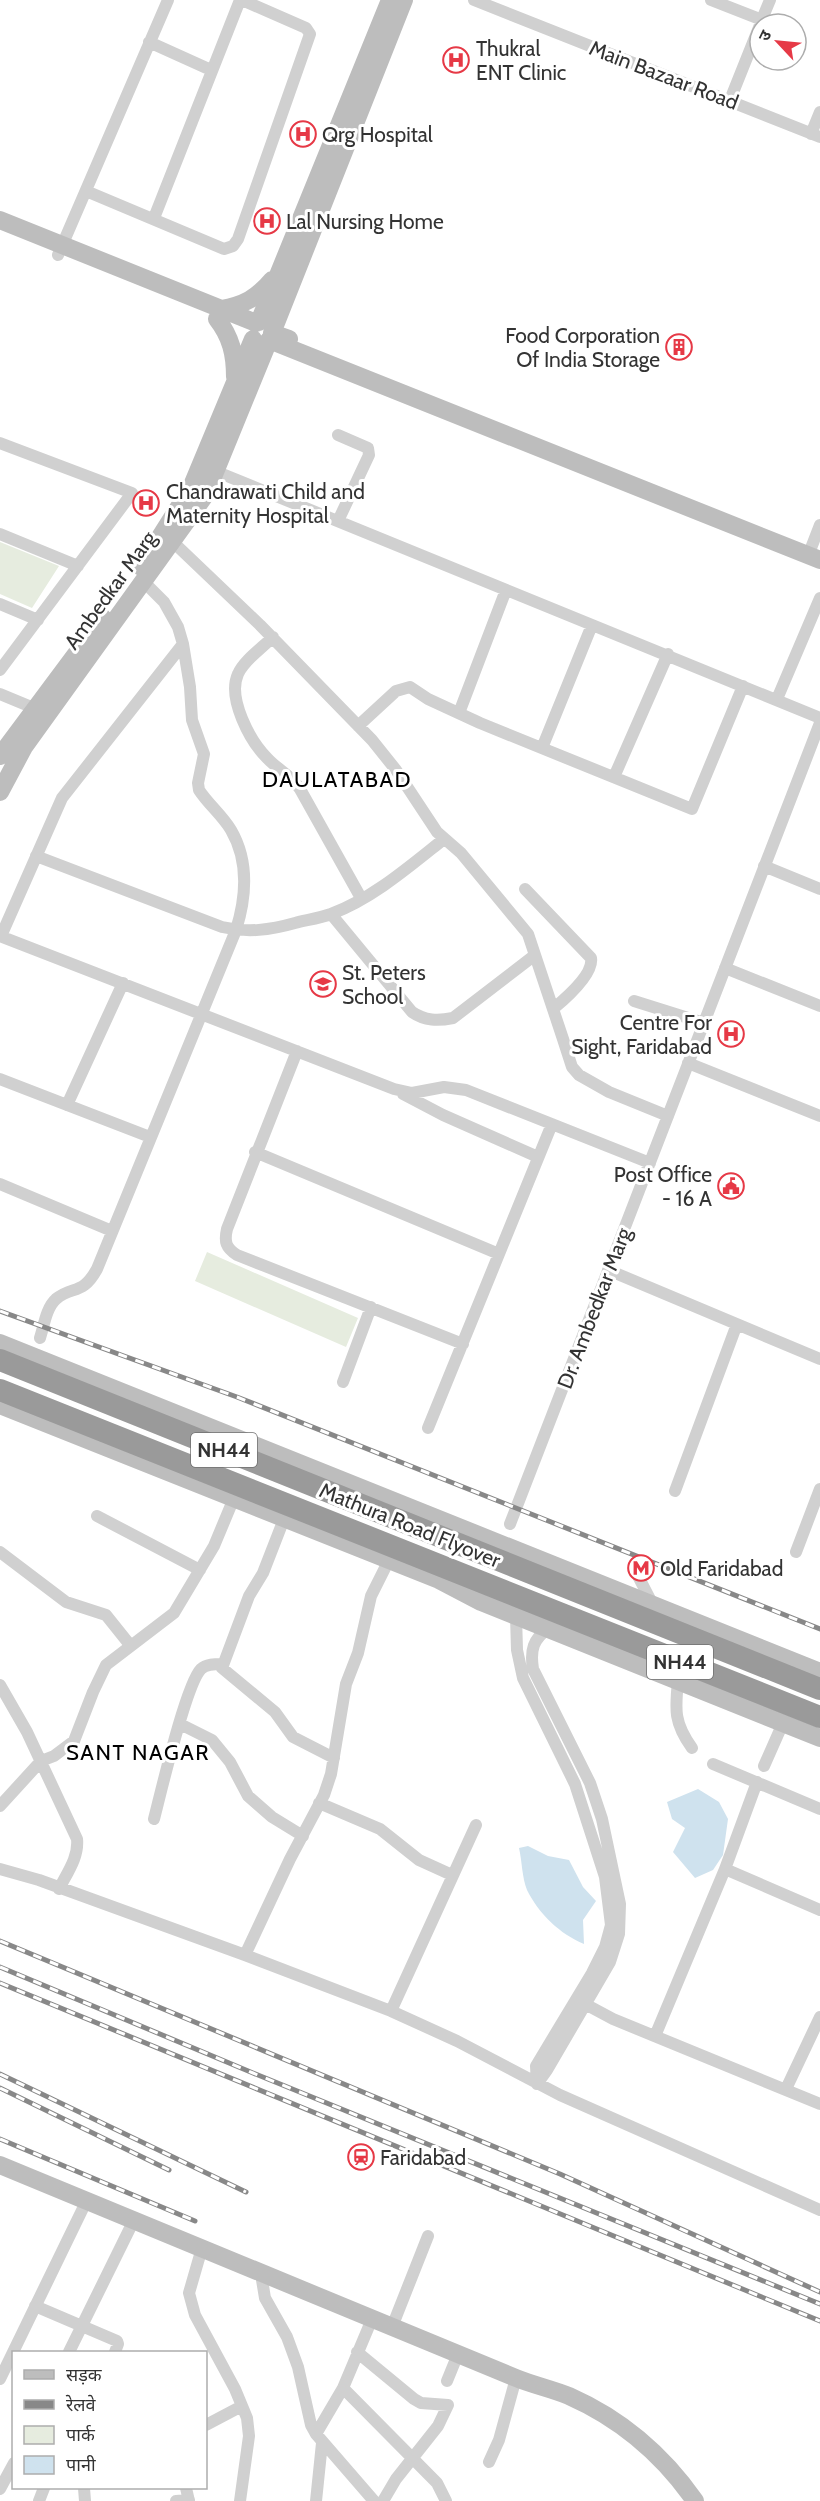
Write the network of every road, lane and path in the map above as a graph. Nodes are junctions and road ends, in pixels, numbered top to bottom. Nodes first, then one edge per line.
1 (168, 0) edge
2 (241, 0) edge
3 (390, 0) edge
4 (404, 0) edge
5 (474, 0) edge
6 (711, 0) edge
7 (748, 17) edge
8 (149, 42) junction
9 (748, 55) edge
10 (211, 70) junction
11 (730, 100) junction
12 (820, 112) edge
13 (816, 136) edge
14 (86, 191) junction
15 (154, 218) junction
16 (0, 220) edge
17 (0, 231) edge
18 (60, 250) junction
19 (284, 266) junction
20 (219, 314) junction
21 (279, 314) junction
22 (260, 332) junction
23 (303, 349) junction
24 (258, 365) junction
25 (235, 382) junction
26 (338, 435) dead end
27 (0, 443) edge
28 (207, 468) junction
29 (338, 521) junction
30 (820, 525) edge
31 (0, 534) edge
32 (173, 542) junction
33 (815, 552) edge
34 (78, 566) junction
35 (144, 582) junction
36 (506, 590) junction
37 (820, 598) edge
38 (0, 604) edge
39 (38, 620) junction
40 (592, 625) junction
41 (273, 637) junction
42 (183, 644) junction
43 (668, 654) junction
44 (0, 670) edge
45 (743, 686) junction
46 (0, 694) edge
47 (777, 699) junction
48 (42, 711) junction
49 (459, 713) junction
50 (820, 718) edge
51 (820, 723) edge
52 (358, 726) junction
53 (542, 748) junction
54 (0, 756) edge
55 (615, 777) junction
56 (0, 792) edge
57 (444, 839) junction
58 (36, 856) junction
59 (764, 866) junction
60 (525, 889) dead end
61 (820, 889) edge
62 (361, 898) junction
63 (331, 914) junction
64 (236, 930) junction
65 (0, 936) edge
66 (535, 955) junction
67 (725, 968) junction
68 (123, 983) junction
69 (634, 1001) dead end
70 (820, 1006) edge
71 (553, 1009) junction
72 (201, 1013) junction
73 (704, 1023) junction
74 (297, 1051) junction
75 (688, 1063) junction
76 (0, 1078) edge
77 (394, 1089) junction
78 (67, 1105) junction
79 (668, 1116) junction
80 (820, 1116) edge
81 (552, 1124) junction
82 (150, 1137) junction
83 (255, 1152) junction
84 (538, 1157) junction
85 (650, 1163) junction
86 (0, 1184) edge
87 (112, 1231) junction
88 (499, 1254) junction
89 (608, 1270) junction
90 (372, 1307) junction
91 (737, 1324) junction
92 (40, 1338) dead end
93 (0, 1343) edge
94 (463, 1344) junction
95 (820, 1359) edge
96 (0, 1360) edge
97 (343, 1382) dead end
98 (0, 1390) edge
99 (0, 1405) edge
100 (428, 1428) dead end
101 (820, 1489) edge
102 (675, 1491) dead end
103 (234, 1498) junction
104 (97, 1516) dead end
105 (284, 1518) junction
106 (510, 1524) dead end
107 (0, 1552) edge
108 (796, 1552) dead end
109 (389, 1560) junction
110 (200, 1570) junction
111 (637, 1574) dead end
112 (448, 1584) junction
113 (653, 1605) junction
114 (540, 1606) junction
115 (516, 1616) junction
116 (549, 1628) junction
117 (130, 1645) junction
118 (222, 1664) junction
119 (820, 1672) edge
120 (678, 1681) junction
121 (820, 1689) edge
122 (2, 1692) edge
123 (820, 1717) edge
124 (783, 1723) junction
125 (180, 1724) junction
126 (820, 1738) edge
127 (692, 1748) dead end
128 (334, 1758) junction
129 (41, 1761) junction
130 (713, 1764) dead end
131 (764, 1766) dead end
132 (757, 1782) junction
133 (320, 1803) junction
134 (0, 1806) edge
135 (820, 1809) edge
136 (154, 1819) dead end
137 (476, 1826) dead end
138 (303, 1836) junction
139 (0, 1869) edge
140 (725, 1869) junction
141 (452, 1875) junction
142 (59, 1889) junction
143 (820, 1910) edge
144 (245, 1954) junction
145 (585, 2004) junction
146 (391, 2011) junction
147 (820, 2016) edge
148 (656, 2036) junction
149 (537, 2084) junction
150 (786, 2089) junction
151 (820, 2104) edge
152 (0, 2165) edge
153 (87, 2200) junction
154 (820, 2210) edge
155 (134, 2220) junction
156 (428, 2236) dead end
157 (202, 2248) junction
158 (261, 2274) junction
159 (35, 2306) junction
160 (372, 2319) junction
161 (82, 2326) junction
162 (392, 2327) junction
163 (13, 2351) edge
164 (70, 2351) edge
165 (115, 2351) edge
166 (357, 2352) junction
167 (12, 2354) edge
168 (458, 2354) junction
169 (516, 2378) junction
170 (0, 2379) edge
171 (447, 2381) dead end
172 (343, 2388) junction
173 (242, 2406) junction
174 (207, 2424) edge
175 (319, 2439) junction
176 (412, 2460) junction
177 (489, 2462) dead end
178 (12, 2467) edge
179 (0, 2489) edge
180 (176, 2501) edge
181 (189, 2501) edge
182 (240, 2501) edge
183 (316, 2501) edge
184 (374, 2501) edge
185 (383, 2501) edge
186 (447, 2501) edge
187 (687, 2501) edge

1 - 8 street
2 - 10 street
2 - 15 street
3 - 19 street, Ambedkar Marg
4 - 21 street, Ambedkar Marg
5 - 11 street, Main Bazaar Road
6 - 7 street
8 - 10 street
8 - 14 street
9 - 11 street
10 - 15 street
11 - 13 street, Main Bazaar Road
12 - 13 street
14 - 15 street
14 - 18 street
16 - 18 street
17 - 18 street
18 - 20 street
19 - 20 street
19 - 22 street, Ambedkar Marg
20 - 22 street
20 - 25 street
21 - 22 street, Ambedkar Marg
21 - 23 street
22 - 23 street
22 - 24 street, Ambedkar Marg
22 - 25 street, Ambedkar Marg
23 - 24 street
23 - 33 street
24 - 28 street, Ambedkar Marg
25 - 28 street, Ambedkar Marg
26 - 29 street
27 - 34 street
28 - 29 street
28 - 32 street, Ambedkar Marg
28 - 48 street, Ambedkar Marg
29 - 36 street
30 - 33 street
31 - 34 street
32 - 35 street, Ambedkar Marg
32 - 41 street
34 - 39 street
35 - 42 street
35 - 48 street, Ambedkar Marg
36 - 40 street
36 - 49 street
37 - 47 street
38 - 39 street
39 - 44 street
40 - 43 street
40 - 53 street
41 - 52 street
41 - 62 street
42 - 58 street
42 - 64 street
43 - 45 street
43 - 55 street
45 - 47 street
45 - 55 street
46 - 48 street
47 - 50 street
48 - 54 street, Ambedkar Marg
48 - 56 street, Ambedkar Marg
49 - 52 street
49 - 53 street
51 - 59 street, Dr. Ambedkar Marg
52 - 57 street
53 - 55 street
57 - 62 street
57 - 66 street
58 - 64 street
58 - 65 street
59 - 61 street
59 - 67 street, Dr. Ambedkar Marg
60 - 71 street
62 - 63 street
63 - 64 street
63 - 66 street
64 - 72 street
65 - 68 street
66 - 71 street
67 - 70 street
67 - 73 street, Dr. Ambedkar Marg
68 - 72 street
68 - 78 street
69 - 73 street
71 - 79 street
72 - 74 street
72 - 82 street
73 - 75 street, Dr. Ambedkar Marg
74 - 77 street
74 - 83 street
75 - 79 street, Dr. Ambedkar Marg
75 - 80 street
76 - 78 street
77 - 81 street
77 - 84 street
78 - 82 street
79 - 85 street, Dr. Ambedkar Marg
81 - 84 street
81 - 85 street
82 - 87 street
83 - 88 street
83 - 90 street
84 - 88 street
85 - 89 street, Dr. Ambedkar Marg
86 - 87 street
87 - 92 street
88 - 94 street
89 - 91 street
89 - 106 street, Dr. Ambedkar Marg
90 - 94 street
90 - 97 street
91 - 95 street
91 - 102 street
93 - 113 street
94 - 100 street
96 - 121 highway, Mathura Road Flyover / NH44
98 - 114 highway, Mathura Road Flyover / NH44
99 - 103 street
101 - 108 street
103 - 105 street
103 - 110 street
104 - 110 street
105 - 109 street
105 - 118 street
107 - 117 street
109 - 112 street
109 - 128 street
110 - 117 street
111 - 113 street
112 - 114 highway
112 - 115 street
113 - 119 street
114 - 123 highway, NH44
115 - 116 street
115 - 149 street
116 - 120 street
116 - 145 street
117 - 129 street
118 - 125 street
118 - 128 street
120 - 124 street
120 - 127 street
122 - 129 street
124 - 126 street
124 - 131 street
125 - 136 street
125 - 138 street
128 - 133 street
129 - 134 street
129 - 142 street
130 - 132 street
132 - 135 street
132 - 140 street
133 - 138 street
133 - 141 street
137 - 141 street
138 - 144 street
139 - 142 street
140 - 143 street
140 - 148 street
141 - 146 street
142 - 144 street
144 - 146 street
145 - 148 street
145 - 149 street
146 - 149 street
147 - 150 street
148 - 150 street
149 - 154 street
150 - 151 street
152 - 153 street
153 - 155 street
153 - 159 street
155 - 157 street
155 - 161 street
156 - 162 street
157 - 158 street
157 - 173 street
158 - 160 street
158 - 175 street
159 - 161 street
159 - 163 street
160 - 162 street
160 - 166 street
161 - 164 street
161 - 165 street
162 - 168 street
166 - 172 street
166 - 176 street
167 - 170 street
168 - 169 street
168 - 171 street
169 - 177 street
169 - 187 street
172 - 175 street
172 - 176 street
173 - 174 street
173 - 182 street
175 - 183 street
175 - 184 street
176 - 185 street
176 - 186 street
178 - 179 street
180 - 181 street

